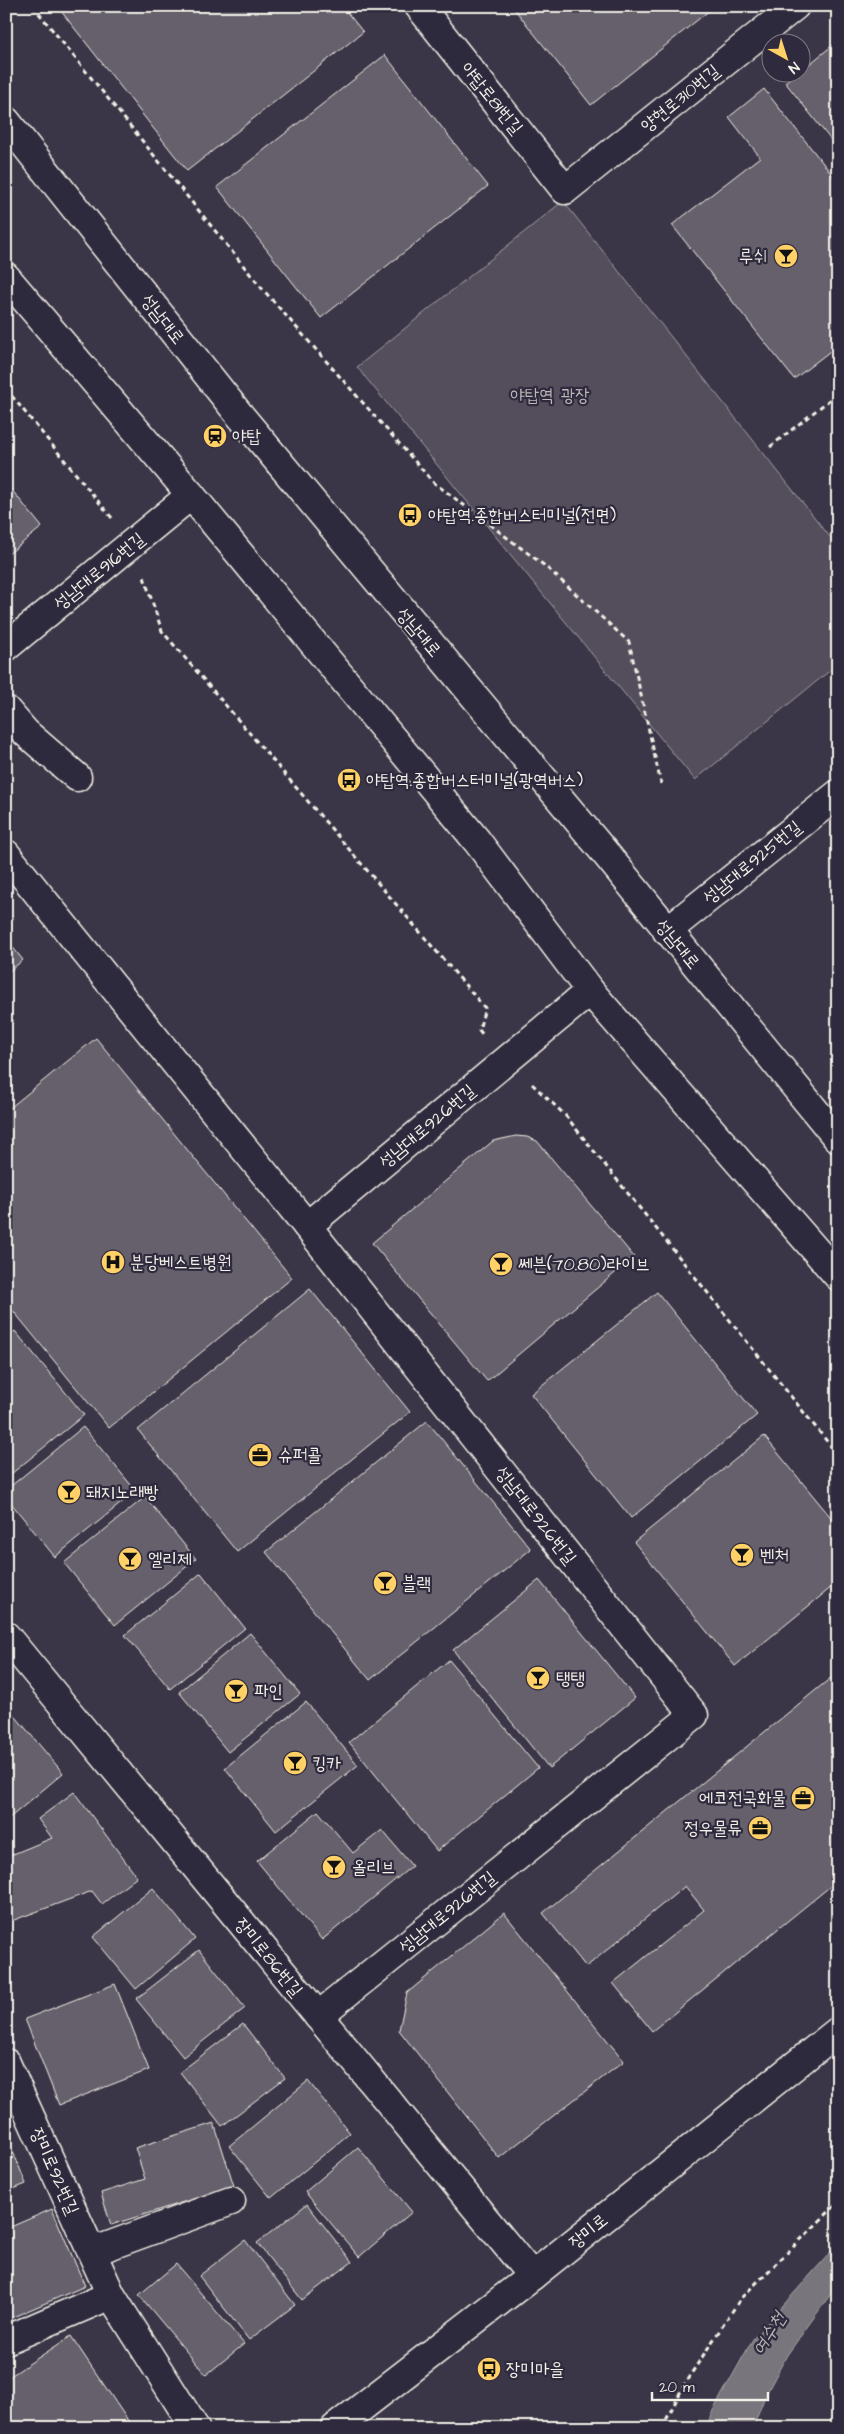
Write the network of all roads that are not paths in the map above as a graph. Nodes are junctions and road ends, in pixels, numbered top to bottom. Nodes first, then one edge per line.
1 (419, 6) edge
2 (795, 6) edge
3 (6, 121) edge
4 (565, 190) joint
5 (6, 277) edge
6 (191, 495) junction
7 (6, 647) edge
8 (6, 710) edge
9 (77, 776) dead end
10 (838, 794) edge
11 (6, 854) edge
12 (667, 931) junction
13 (590, 991) junction
14 (838, 1139) edge
15 (308, 1226) junction
16 (838, 1276) edge
17 (6, 1636) edge
18 (318, 2016) junction
19 (838, 2031) edge
20 (6, 2063) edge
21 (231, 2201) dead end
22 (92, 2252) junction
23 (532, 2276) junction
24 (111, 2295) junction
25 (6, 2340) edge
26 (195, 2428) edge
27 (335, 2428) edge

1 - 4 street, 야탑로81번길
2 - 4 street, 양현로310번길
3 - 12 street, 성남대로
5 - 6 street
6 - 7 street, 성남대로916번길
6 - 13 street
8 - 9 street
10 - 12 street, 성남대로925번길
11 - 15 street
12 - 14 street, 성남대로
13 - 15 street, 성남대로926번길
13 - 16 street
15 - 18 street, 성남대로926번길
17 - 18 street, 장미로86번길
18 - 23 street, 장미로86번길
19 - 23 street, 장미로
20 - 22 street, 장미로92번길
21 - 22 street
22 - 24 street, 장미로92번길
23 - 27 street, 장미로
24 - 25 street
24 - 26 street, 장미로92번길

